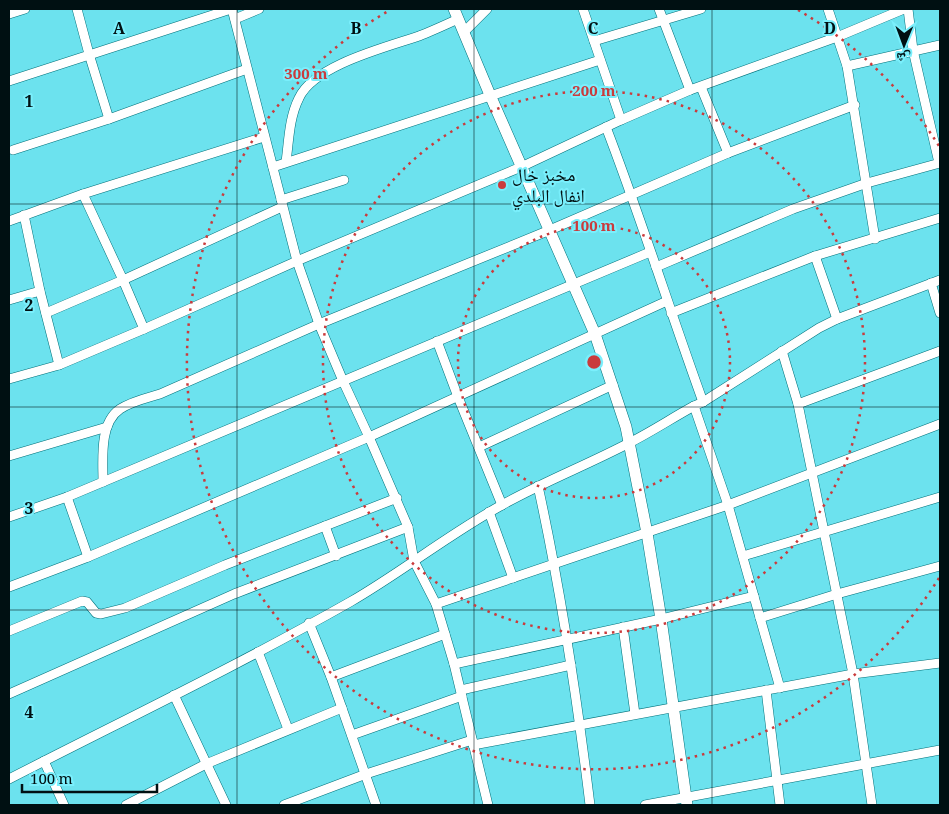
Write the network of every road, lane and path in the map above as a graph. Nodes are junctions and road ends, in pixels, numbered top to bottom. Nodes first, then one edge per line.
1 (26, 9) edge
2 (77, 9) edge
3 (232, 9) edge
4 (258, 9) edge
5 (487, 9) edge
6 (583, 9) edge
7 (659, 9) edge
8 (701, 9) edge
9 (828, 9) edge
10 (906, 9) edge
11 (9, 14) edge
12 (456, 14) edge
13 (235, 19) junction
14 (662, 21) junction
15 (464, 32) junction
16 (836, 37) junction
17 (594, 41) junction
18 (940, 45) edge
19 (913, 50) junction
20 (89, 54) junction
21 (600, 60) junction
22 (847, 66) junction
23 (247, 69) junction
24 (9, 80) edge
25 (701, 87) junction
26 (690, 90) junction
27 (490, 95) junction
28 (854, 106) junction
29 (110, 118) junction
30 (621, 120) junction
31 (606, 127) junction
32 (264, 137) junction
33 (13, 150) dead end
34 (728, 154) junction
35 (286, 162) junction
36 (940, 163) edge
37 (521, 166) junction
38 (273, 167) junction
39 (344, 180) dead end
40 (867, 183) junction
41 (83, 194) junction
42 (632, 195) junction
43 (281, 204) junction
44 (24, 215) junction
45 (940, 218) edge
46 (9, 221) edge
47 (550, 230) junction
48 (875, 239) junction
49 (650, 252) junction
50 (815, 256) junction
51 (297, 261) junction
52 (656, 267) junction
53 (123, 280) junction
54 (936, 281) edge
55 (573, 285) junction
56 (40, 291) junction
57 (9, 300) edge
58 (667, 301) junction
59 (46, 312) junction
60 (671, 313) junction
61 (940, 313) edge
62 (837, 319) junction
63 (319, 324) junction
64 (144, 329) junction
65 (595, 334) junction
66 (437, 341) junction
67 (940, 350) edge
68 (782, 351) junction
69 (59, 365) junction
70 (9, 379) edge
71 (343, 381) junction
72 (613, 385) junction
73 (458, 397) junction
74 (703, 402) junction
75 (798, 404) junction
76 (694, 406) junction
77 (940, 424) edge
78 (107, 426) junction
79 (369, 437) junction
80 (630, 443) junction
81 (479, 447) junction
82 (9, 456) edge
83 (812, 474) junction
84 (103, 482) junction
85 (538, 486) junction
86 (67, 497) junction
87 (940, 497) edge
88 (396, 498) junction
89 (502, 505) junction
90 (728, 505) junction
91 (489, 512) junction
92 (9, 517) edge
93 (326, 526) junction
94 (408, 527) junction
95 (825, 531) junction
96 (647, 533) junction
97 (336, 556) junction
98 (743, 556) junction
99 (88, 557) junction
100 (414, 561) junction
101 (555, 563) junction
102 (940, 566) edge
103 (513, 578) junction
104 (9, 587) edge
105 (837, 594) junction
106 (754, 596) junction
107 (436, 604) junction
108 (760, 618) junction
109 (661, 619) junction
110 (309, 623) junction
111 (623, 628) junction
112 (9, 631) edge
113 (445, 634) junction
114 (568, 640) junction
115 (258, 652) junction
116 (940, 663) edge
117 (454, 664) junction
118 (571, 665) junction
119 (854, 674) junction
120 (332, 677) junction
121 (780, 688) junction
122 (766, 690) junction
123 (461, 693) junction
124 (9, 694) edge
125 (174, 695) junction
126 (674, 707) junction
127 (342, 708) junction
128 (635, 714) junction
129 (580, 724) junction
130 (288, 729) junction
131 (352, 735) junction
132 (472, 742) junction
133 (940, 750) edge
134 (44, 761) junction
135 (206, 764) junction
136 (866, 766) junction
137 (366, 774) junction
138 (9, 780) edge
139 (777, 781) junction
140 (141, 802) edge
141 (687, 802) edge
142 (64, 805) edge
143 (126, 805) edge
144 (226, 805) edge
145 (284, 805) edge
146 (376, 805) edge
147 (488, 805) edge
148 (590, 805) edge
149 (645, 805) edge
150 (780, 805) edge
151 (872, 805) edge

1 - 11 street
2 - 20 street
3 - 13 street
3 - 20 street
4 - 13 street
5 - 15 street
6 - 17 street
7 - 14 street
8 - 14 street
9 - 16 street
10 - 16 street
10 - 19 street
12 - 15 street
12 - 35 street
13 - 23 street
14 - 17 street
14 - 26 street
15 - 27 street
16 - 22 street
16 - 25 street
17 - 21 street
18 - 19 street
19 - 22 street
19 - 36 street
20 - 24 street
20 - 29 street
21 - 27 street
21 - 30 street
22 - 28 street
23 - 29 street
23 - 32 street
25 - 26 street
25 - 34 street
26 - 30 street
27 - 35 street
27 - 37 street
28 - 34 street
28 - 40 street
29 - 33 street
30 - 31 street
31 - 37 street
31 - 42 street
32 - 38 street
32 - 41 street
34 - 42 street
35 - 38 street
36 - 40 street
37 - 47 street
37 - 51 street
38 - 43 street
39 - 43 street
40 - 48 street
40 - 52 street
41 - 44 street
41 - 53 street
42 - 47 street
42 - 49 street
43 - 51 street
43 - 53 street
44 - 46 street
44 - 56 street
45 - 48 street
47 - 55 street
47 - 63 street
48 - 50 street
49 - 52 street
49 - 55 street
50 - 60 street
50 - 62 street
51 - 63 street
51 - 64 street
52 - 58 street
53 - 59 street
53 - 64 street
54 - 61 street
54 - 62 street
55 - 65 street
55 - 66 street
56 - 57 street
56 - 59 street
58 - 60 street
58 - 65 street
59 - 69 street
60 - 74 street
62 - 68 street
63 - 71 street
63 - 78 street
64 - 69 street
65 - 72 street
65 - 73 street
66 - 71 street
66 - 73 street
67 - 75 street
68 - 74 street
68 - 75 street
69 - 70 street
71 - 79 street
71 - 84 street
72 - 80 street
72 - 81 street
73 - 79 street
73 - 81 street
74 - 76 street
75 - 83 street
76 - 80 street
76 - 90 street
77 - 83 street
78 - 82 street
78 - 84 street
79 - 88 street
79 - 99 street
80 - 85 street
80 - 96 street
81 - 89 street
83 - 90 street
83 - 95 street
84 - 86 street
85 - 89 street
85 - 101 street
86 - 92 street
86 - 99 street
87 - 95 street
88 - 93 street
88 - 94 street
89 - 91 street
90 - 96 street
90 - 98 street
91 - 100 street
91 - 103 street
93 - 97 street
93 - 112 street
94 - 97 street
94 - 100 street
95 - 98 street
95 - 105 street
96 - 101 street
96 - 109 street
97 - 124 street
98 - 106 street
99 - 104 street
100 - 107 street
100 - 110 street
101 - 103 street
101 - 114 street
102 - 105 street
103 - 107 street
105 - 108 street
105 - 119 street
106 - 108 street
106 - 109 street
107 - 113 street
108 - 121 street
109 - 111 street
109 - 126 street
110 - 115 street
110 - 120 street
111 - 114 street
111 - 128 street
113 - 117 street
113 - 120 street
114 - 117 street
114 - 118 street
115 - 125 street
115 - 130 street
116 - 119 street
117 - 123 street
118 - 123 street
118 - 129 street
119 - 121 street
119 - 136 street
120 - 127 street
121 - 122 street
122 - 126 street
122 - 139 street
123 - 131 street
123 - 132 street
125 - 134 street
125 - 135 street
126 - 128 street
126 - 141 street
127 - 130 street
127 - 131 street
128 - 129 street
129 - 132 street
129 - 148 street
130 - 135 street
131 - 137 street
132 - 137 street
132 - 147 street
133 - 136 street
134 - 138 street
134 - 142 street
135 - 140 street
135 - 144 street
136 - 139 street
136 - 151 street
137 - 145 street
137 - 146 street
139 - 141 street
139 - 150 street
140 - 143 street
141 - 149 street

